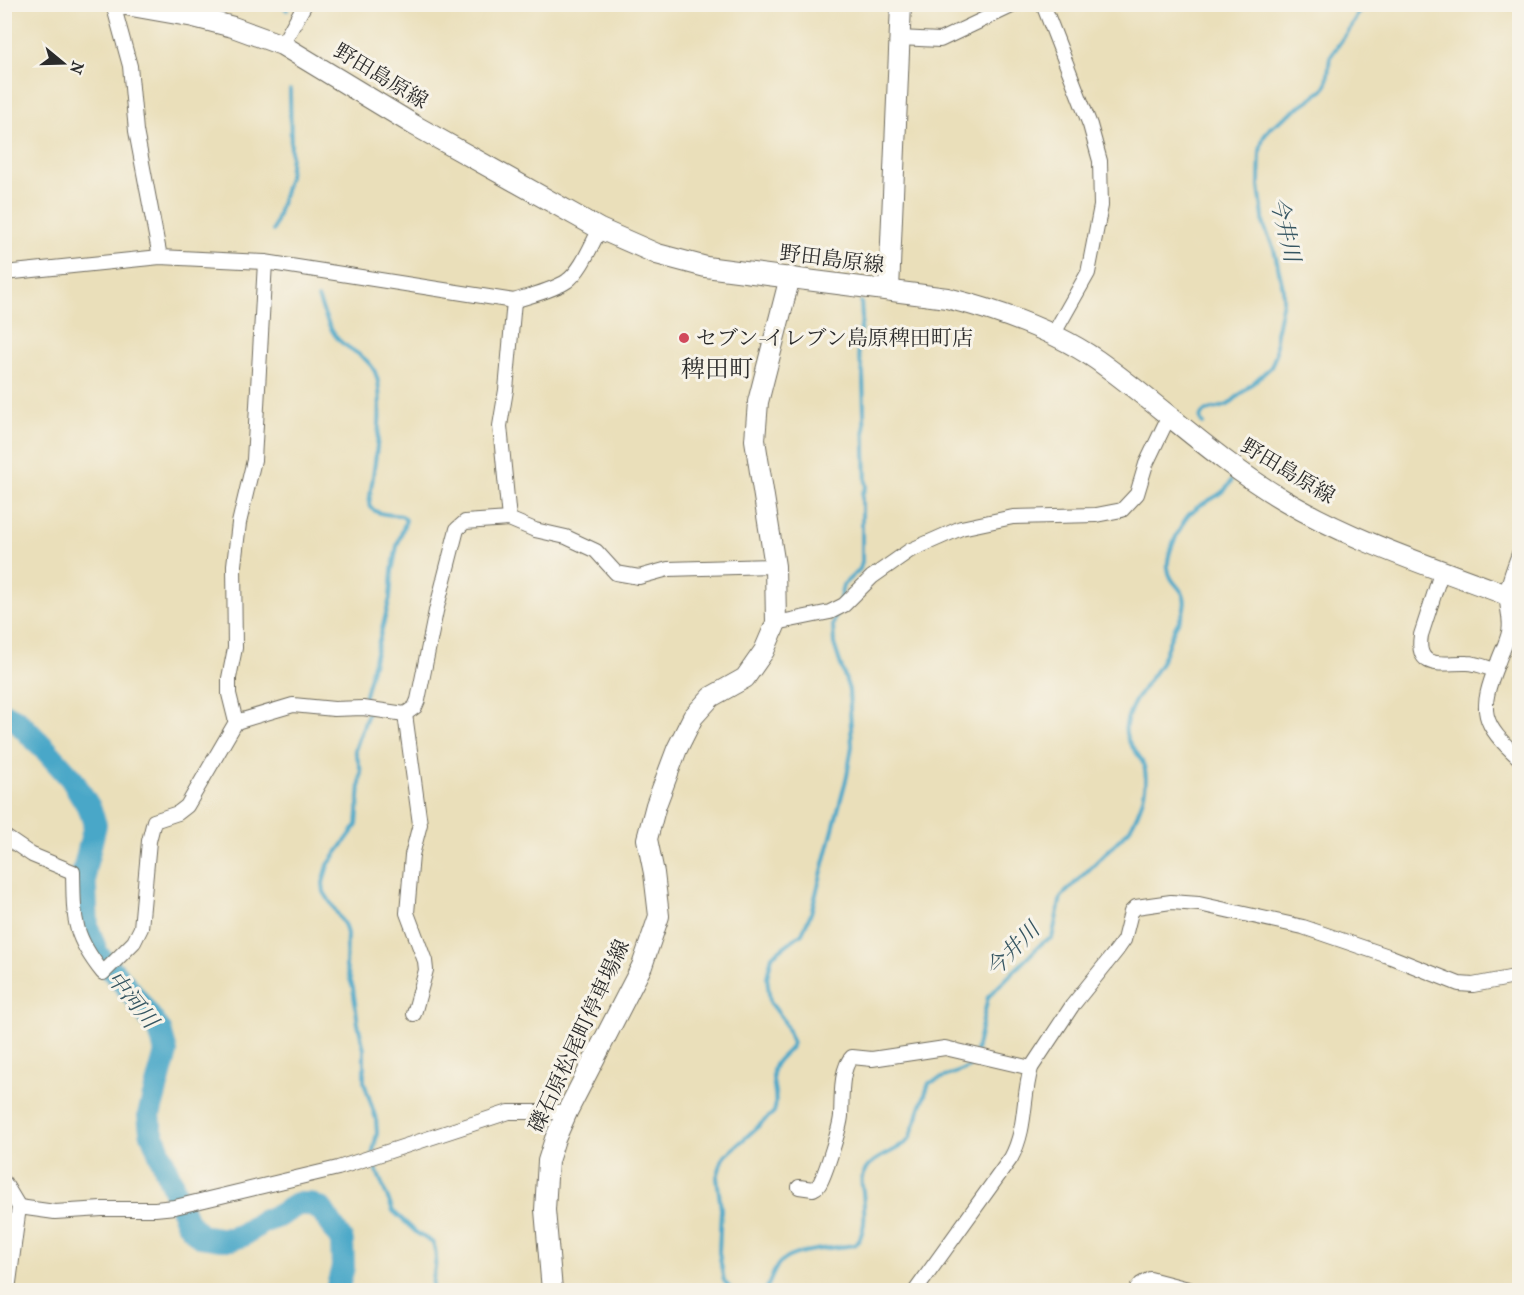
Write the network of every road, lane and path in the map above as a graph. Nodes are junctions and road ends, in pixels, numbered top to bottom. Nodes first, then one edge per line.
1 (113, 4) edge
2 (120, 4) edge
3 (305, 4) edge
4 (901, 4) edge
5 (1016, 4) edge
6 (1043, 4) edge
7 (899, 38) junction
8 (282, 45) junction
9 (600, 229) junction
10 (159, 257) junction
11 (266, 262) junction
12 (4, 273) edge
13 (790, 277) junction
14 (890, 290) junction
15 (514, 301) junction
16 (1053, 335) junction
17 (1169, 416) junction
18 (509, 519) junction
19 (1520, 551) edge
20 (775, 566) junction
21 (1442, 570) junction
22 (1513, 597) edge
23 (776, 623) junction
24 (1494, 670) junction
25 (405, 714) junction
26 (236, 722) junction
27 (1520, 759) edge
28 (4, 836) edge
29 (1520, 976) edge
30 (414, 1014) dead end
31 (1031, 1068) junction
32 (567, 1112) junction
33 (4, 1182) edge
34 (799, 1187) dead end
35 (19, 1207) junction
36 (8, 1290) edge
37 (552, 1290) edge
38 (916, 1290) edge
39 (1137, 1290) edge
40 (1192, 1290) edge

1 - 10 street
2 - 8 main road, 野田島原線
3 - 8 street
4 - 7 main road
5 - 7 street
6 - 16 street
7 - 14 main road
8 - 9 main road, 野田島原線
9 - 13 main road, 野田島原線
9 - 15 street
10 - 11 street
10 - 12 street
11 - 15 street
11 - 26 street
13 - 14 main road, 野田島原線
13 - 20 main road, 礫石原松尾町停車場線
14 - 16 main road, 野田島原線
15 - 18 street
16 - 17 main road, 野田島原線
17 - 21 main road, 野田島原線
17 - 23 street
18 - 20 street
18 - 25 street
19 - 22 street
20 - 23 main road, 礫石原松尾町停車場線
21 - 22 main road, 野田島原線
21 - 24 street
22 - 24 street
23 - 32 main road, 礫石原松尾町停車場線
24 - 27 street
25 - 26 street
25 - 30 street
26 - 28 street
29 - 31 street
31 - 34 street
31 - 38 street
32 - 35 street
32 - 37 main road, 礫石原松尾町停車場線
33 - 35 street
35 - 36 street
39 - 40 street

